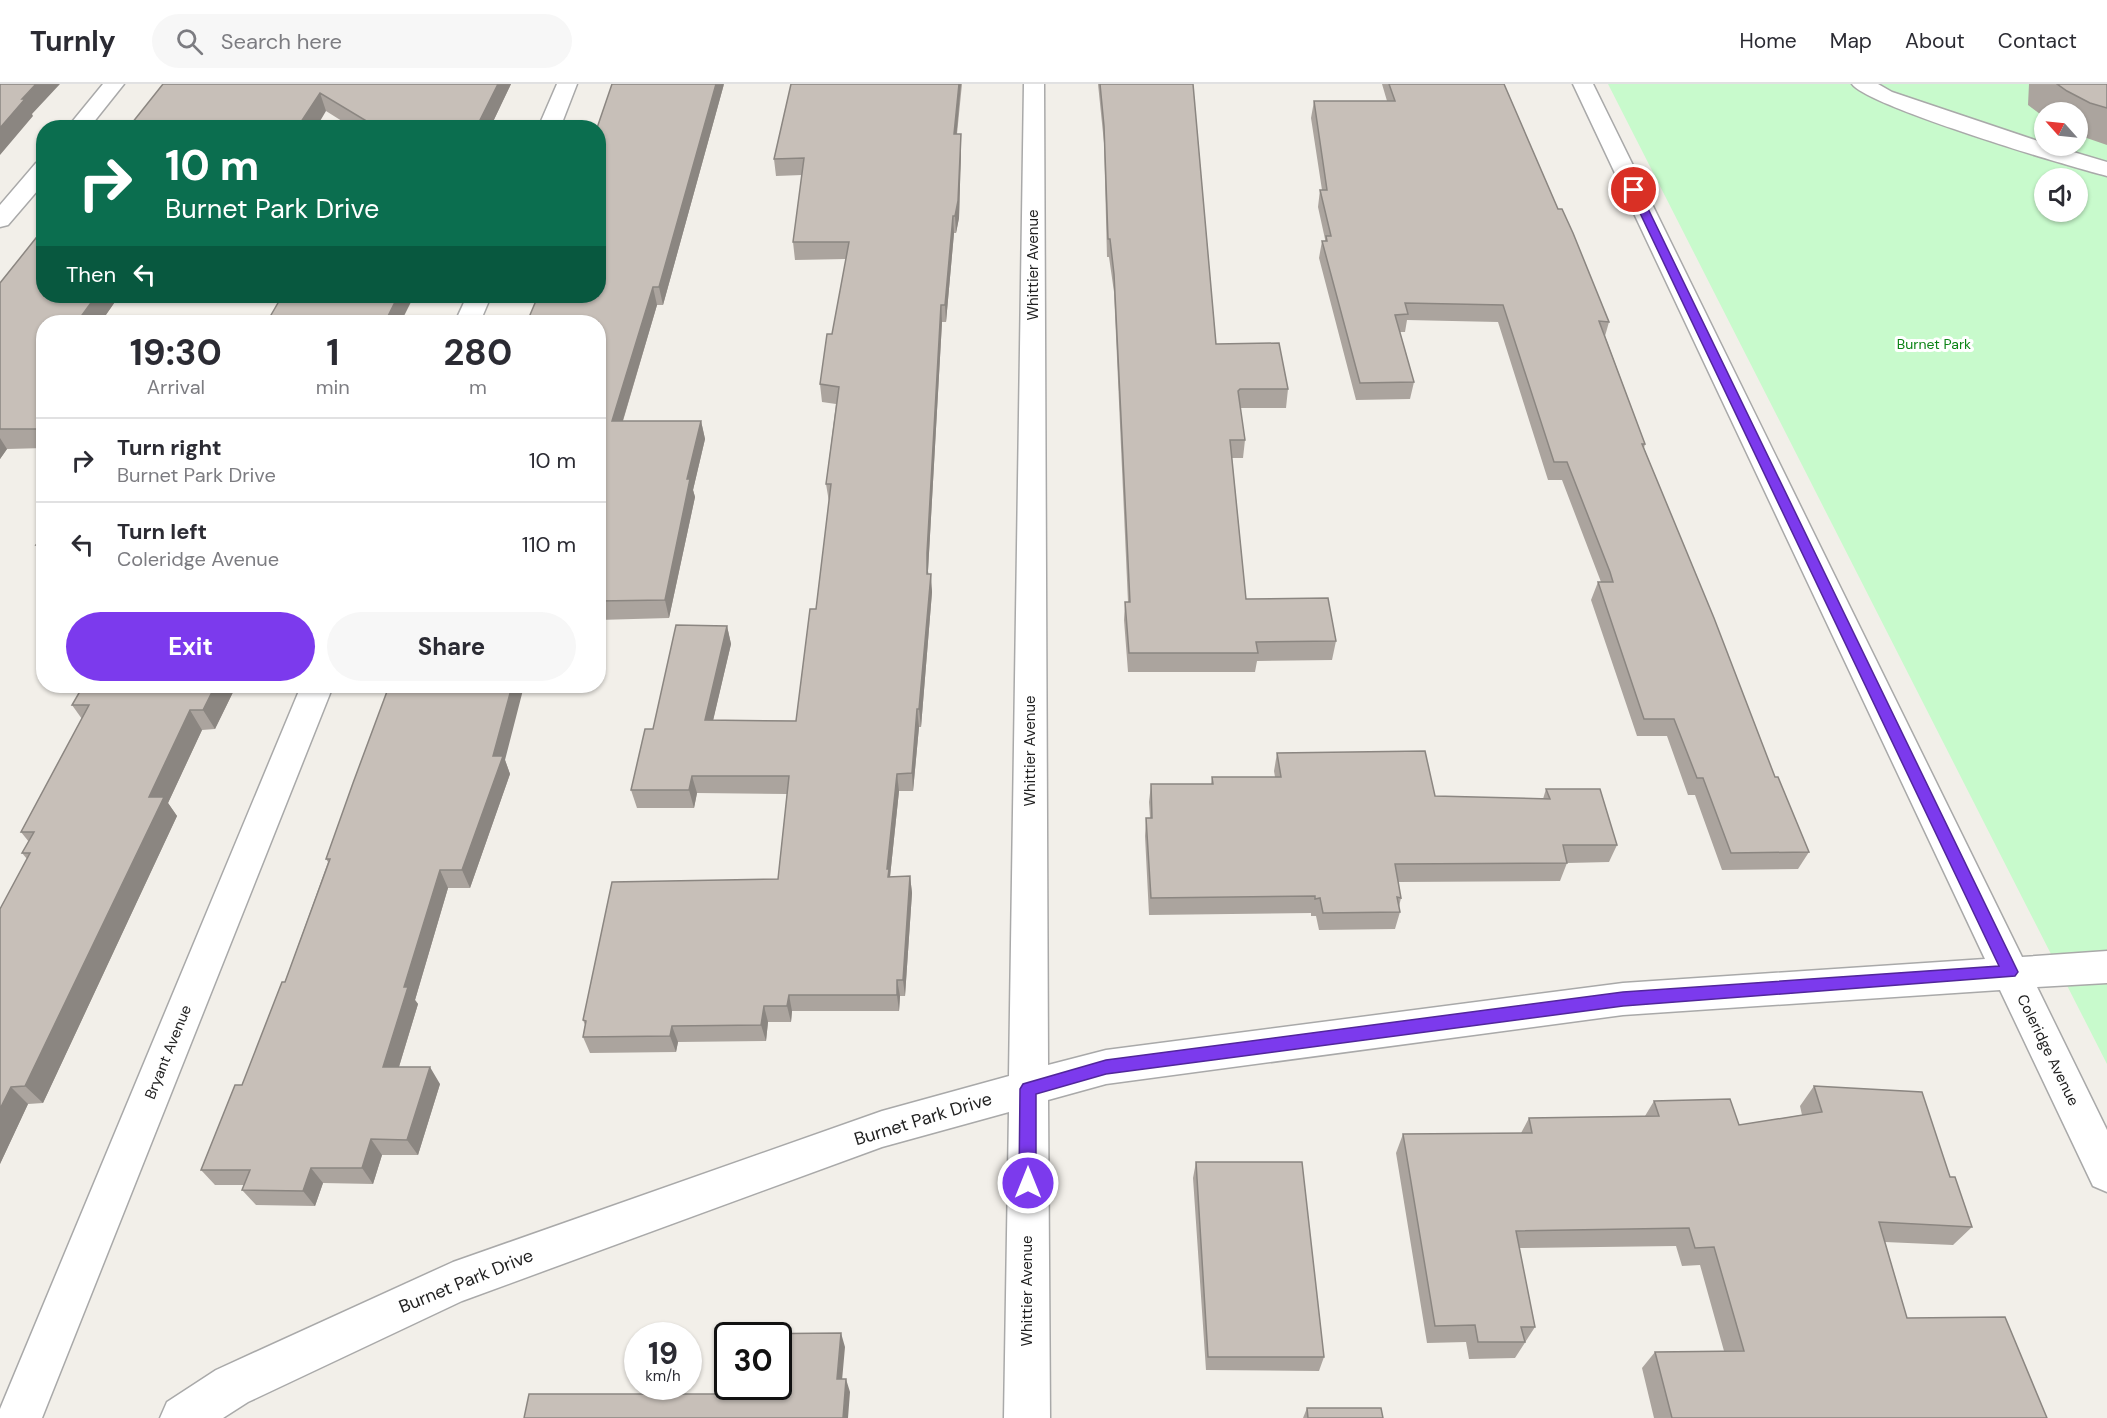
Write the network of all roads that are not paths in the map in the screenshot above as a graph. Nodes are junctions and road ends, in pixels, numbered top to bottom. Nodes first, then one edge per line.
1 (114, 84) edge
2 (567, 84) edge
3 (1034, 84) edge
4 (1583, 84) edge
5 (1862, 84) edge
6 (84, 120) edge
7 (552, 120) edge
8 (2107, 169) edge
9 (36, 177) edge
10 (0, 220) edge
11 (314, 693) edge
12 (2107, 967) edge
13 (2010, 972) junction
14 (1028, 1089) junction
15 (2107, 1173) edge
16 (19, 1418) edge
17 (183, 1418) edge
18 (1027, 1418) edge

1 - 6 street
2 - 7 street
3 - 14 street, Whittier Avenue
4 - 13 street, Coleridge Avenue
5 - 8 street
9 - 10 street
11 - 16 street, Bryant Avenue
12 - 13 street, Burnet Park Drive
13 - 14 street, Burnet Park Drive
13 - 15 street, Coleridge Avenue
14 - 17 street, Burnet Park Drive
14 - 18 street, Whittier Avenue

